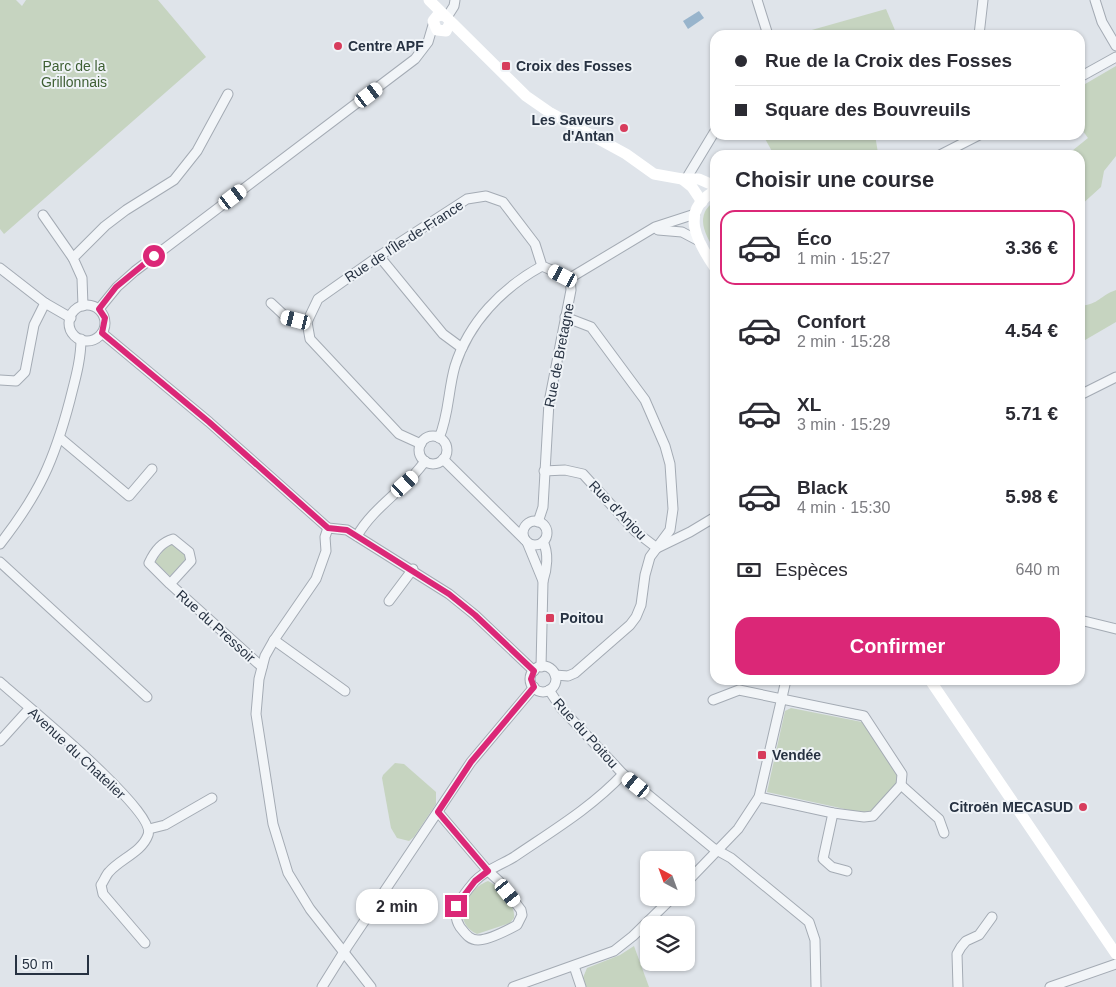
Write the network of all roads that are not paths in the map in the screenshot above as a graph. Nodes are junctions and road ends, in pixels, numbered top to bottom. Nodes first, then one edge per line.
1 (455, 0) edge
2 (758, 0) edge
3 (983, 0) edge
4 (1095, 0) edge
5 (429, 1) edge
6 (443, 23) junction
7 (767, 30) edge
8 (980, 30) edge
9 (1116, 46) edge
10 (1116, 57) edge
11 (1085, 74) edge
12 (228, 94) dead end
13 (710, 139) edge
14 (968, 140) edge
15 (950, 150) edge
16 (684, 179) junction
17 (710, 184) edge
18 (710, 195) edge
19 (702, 202) junction
20 (694, 214) junction
21 (43, 215) dead end
22 (648, 232) junction
23 (699, 241) junction
24 (379, 256) junction
25 (74, 258) junction
26 (710, 260) edge
27 (542, 266) junction
28 (0, 268) edge
29 (570, 278) junction
30 (45, 303) junction
31 (271, 303) dead end
32 (83, 306) junction
33 (99, 309) junction
34 (565, 317) junction
35 (70, 318) junction
36 (307, 322) junction
37 (102, 333) junction
38 (81, 339) junction
39 (462, 348) junction
40 (1116, 377) edge
41 (0, 380) edge
42 (1085, 392) edge
43 (60, 438) junction
44 (439, 438) junction
45 (420, 444) junction
46 (443, 460) junction
47 (425, 462) junction
48 (152, 469) dead end
49 (544, 471) junction
50 (710, 520) edge
51 (509, 522) junction
52 (533, 522) junction
53 (328, 528) junction
54 (3, 534) edge
55 (357, 536) junction
56 (526, 541) junction
57 (542, 542) junction
58 (0, 544) edge
59 (657, 548) junction
60 (0, 562) edge
61 (413, 569) junction
62 (543, 581) junction
63 (170, 584) junction
64 (388, 601) dead end
65 (1085, 621) edge
66 (1116, 629) edge
67 (274, 640) junction
68 (262, 668) junction
69 (538, 669) junction
70 (555, 675) junction
71 (0, 682) edge
72 (784, 685) edge
73 (933, 685) edge
74 (534, 687) junction
75 (549, 690) junction
76 (345, 691) dead end
77 (147, 698) dead end
78 (780, 698) junction
79 (714, 700) dead end
80 (29, 708) junction
81 (0, 741) edge
82 (623, 774) junction
83 (901, 785) junction
84 (759, 797) junction
85 (212, 798) dead end
86 (438, 812) junction
87 (833, 813) junction
88 (148, 829) junction
89 (944, 833) dead end
90 (717, 851) junction
91 (488, 871) junction
92 (847, 871) dead end
93 (695, 874) edge
94 (664, 906) edge
95 (992, 917) dead end
96 (145, 943) dead end
97 (345, 953) junction
98 (1116, 954) edge
99 (1116, 964) edge
100 (574, 966) junction
101 (322, 987) edge
102 (371, 987) edge
103 (513, 987) edge
104 (581, 987) edge
105 (816, 987) edge
106 (958, 987) edge
107 (1050, 987) edge

1 - 6 street
2 - 7 street
3 - 8 street
4 - 9 street
5 - 6 street
6 - 16 street
6 - 33 street
10 - 11 street
12 - 25 street
13 - 16 street
14 - 15 street
16 - 17 street
16 - 19 street
18 - 19 street
19 - 20 street
20 - 22 street
20 - 23 street
21 - 25 street
22 - 23 street
22 - 29 street
23 - 26 street
24 - 27 street, Rue de l'Île-de-France
24 - 36 street, Rue de l'Île-de-France
24 - 39 street
25 - 32 street
27 - 29 street
27 - 39 street
28 - 30 street
29 - 34 street, Rue de Bretagne
30 - 35 street
30 - 41 street
31 - 36 street
32 - 33 street
32 - 35 street
33 - 37 street
34 - 49 street, Rue de Bretagne
34 - 59 street
35 - 38 street
36 - 45 street
37 - 38 street
37 - 53 street
38 - 43 street
39 - 44 street
40 - 42 street
43 - 48 street
43 - 54 street
44 - 45 street
44 - 46 street
45 - 47 street
46 - 47 street
46 - 51 street
47 - 55 street
49 - 52 street, Rue de Bretagne
49 - 59 street, Rue d'Anjou
50 - 59 street, Rue d'Anjou
51 - 52 street
51 - 56 street
52 - 56 street
52 - 57 street
53 - 55 street
53 - 67 street
54 - 58 street
55 - 61 street
56 - 57 street
56 - 62 street
57 - 62 street
59 - 70 street
60 - 77 street
61 - 64 street
61 - 69 street
62 - 69 street
63 - 63 street, Rue du Pressoir
63 - 68 street, Rue du Pressoir
65 - 66 street
67 - 68 street
67 - 76 street
68 - 97 street
69 - 70 street
69 - 74 street
70 - 75 street
71 - 80 street, Avenue du Chatelier
72 - 78 street
73 - 98 street
74 - 75 street
74 - 86 street
75 - 82 street, Rue du Poitou
78 - 79 street
78 - 83 street
78 - 84 street
80 - 81 street
80 - 88 street, Avenue du Chatelier
82 - 90 street, Rue du Poitou
82 - 91 street
83 - 87 street
83 - 89 street
84 - 87 street
84 - 90 street
85 - 88 street
86 - 91 street
86 - 97 street
87 - 92 street
88 - 96 street
90 - 93 street
90 - 105 street, Rue du Poitou
91 - 91 street
94 - 100 street
95 - 106 street
97 - 101 street
97 - 102 street
99 - 107 street
100 - 103 street
100 - 104 street

